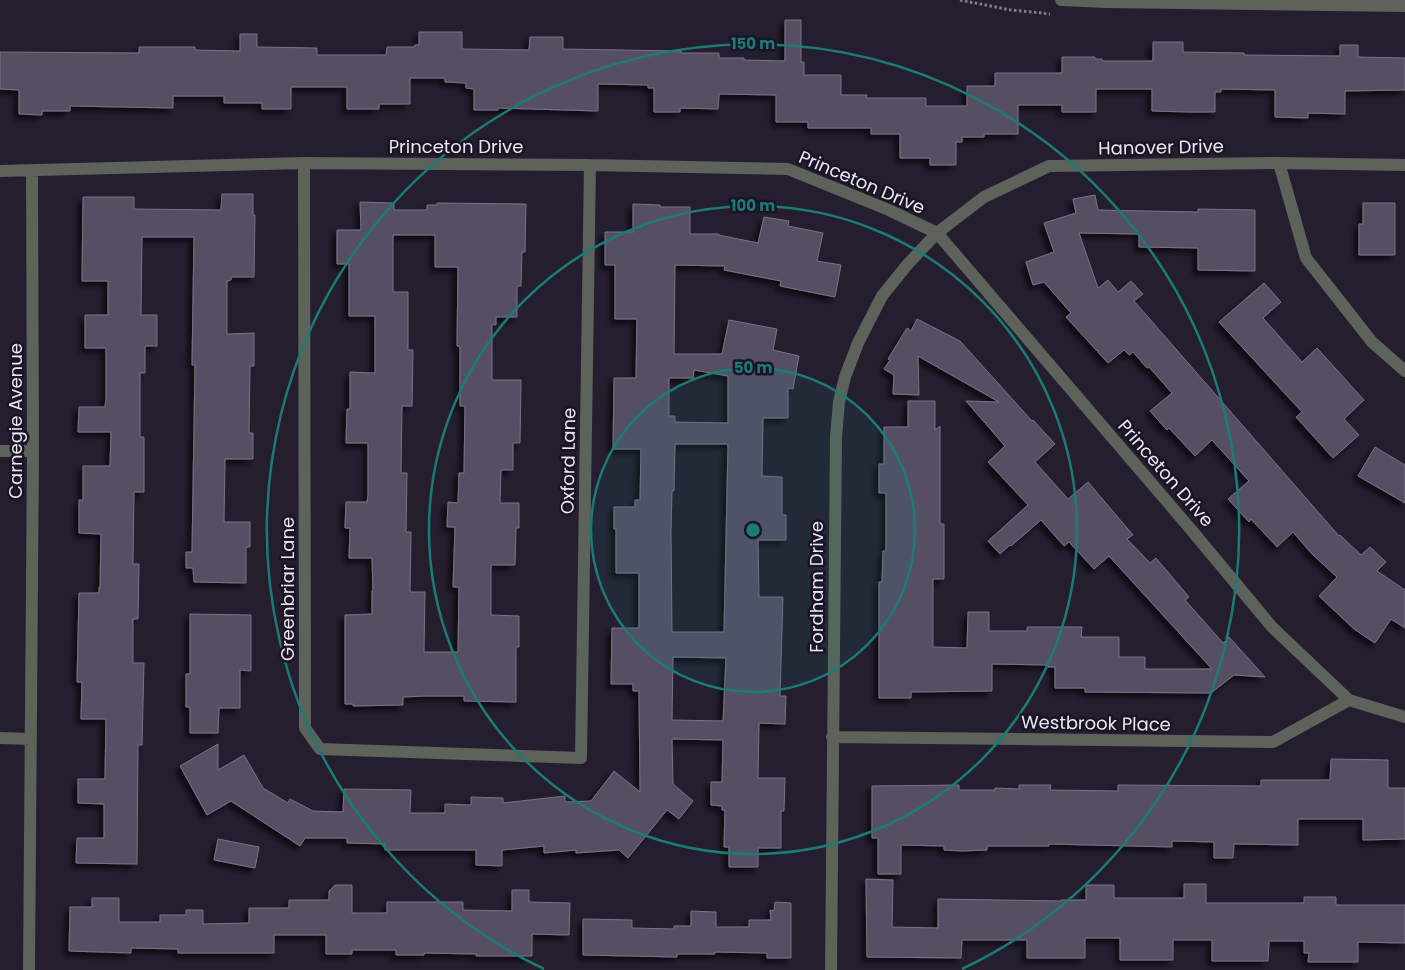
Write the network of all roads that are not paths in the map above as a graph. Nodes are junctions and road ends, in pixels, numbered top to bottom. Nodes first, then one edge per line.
1 (1061, 0) edge
2 (1318, 3) edge
3 (1405, 6) edge
4 (304, 163) junction
5 (1279, 163) junction
6 (590, 165) junction
7 (1405, 165) edge
8 (0, 171) edge
9 (32, 171) junction
10 (936, 233) junction
11 (1405, 371) edge
12 (0, 451) edge
13 (33, 451) junction
14 (1349, 700) junction
15 (1405, 718) edge
16 (0, 738) edge
17 (832, 738) junction
18 (30, 739) junction
19 (581, 758) joint
20 (29, 970) edge
21 (831, 970) edge

1 - 2 street
2 - 3 street
4 - 6 street, Princeton Drive
4 - 9 street, Princeton Drive
4 - 19 street, Greenbriar Lane
5 - 7 street, Hanover Drive
5 - 10 street, Hanover Drive
5 - 11 street
6 - 10 street, Princeton Drive
6 - 19 street, Oxford Lane
8 - 9 street, Princeton Drive
9 - 13 street, Carnegie Avenue
10 - 14 street, Princeton Drive
10 - 17 street, Fordham Drive
12 - 13 street
13 - 18 street, Carnegie Avenue
14 - 15 street, Princeton Drive
14 - 17 street, Westbrook Place
16 - 18 street
17 - 21 street, Fordham Drive
18 - 20 street, Carnegie Avenue

